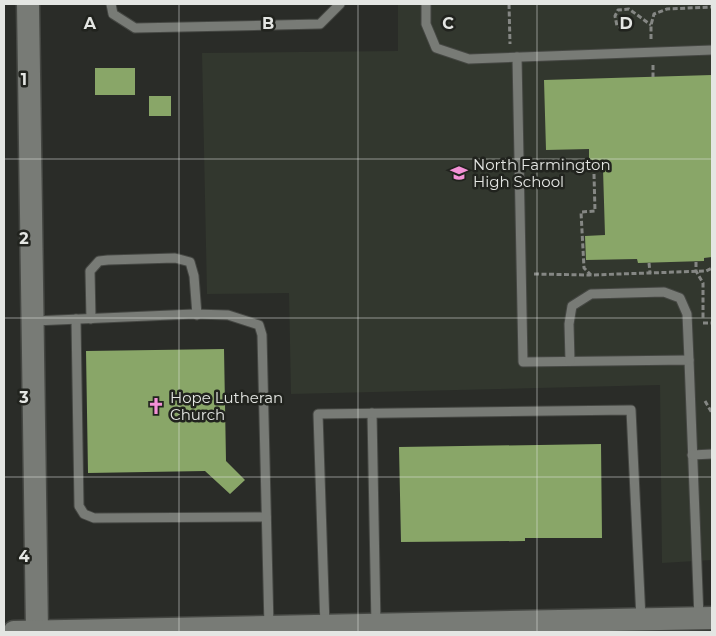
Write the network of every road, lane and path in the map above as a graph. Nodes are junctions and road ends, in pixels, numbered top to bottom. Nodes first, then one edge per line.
1 (28, 4) edge
2 (111, 4) edge
3 (340, 4) edge
4 (426, 4) edge
5 (509, 4) edge
6 (712, 7) edge
7 (651, 25) junction
8 (623, 29) dead end
9 (642, 41) dead end
10 (651, 41) junction
11 (661, 41) dead end
12 (520, 44) dead end
13 (712, 50) edge
14 (517, 57) junction
15 (594, 174) dead end
16 (649, 263) dead end
17 (712, 268) edge
18 (650, 273) junction
19 (522, 275) junction
20 (591, 275) junction
21 (198, 314) junction
22 (76, 319) junction
23 (90, 319) junction
24 (32, 321) junction
25 (703, 323) dead end
26 (712, 323) edge
27 (570, 360) junction
28 (688, 360) junction
29 (372, 413) junction
30 (712, 454) edge
31 (692, 455) junction
32 (266, 517) junction
33 (706, 618) edge
34 (640, 619) junction
35 (376, 625) junction
36 (325, 626) junction
37 (269, 627) junction
38 (14, 632) edge
39 (37, 632) edge

1 - 24 street
2 - 3 lane
4 - 14 lane
5 - 12 path
6 - 7 path
7 - 8 path
7 - 10 path
9 - 10 path
10 - 11 path
13 - 14 lane
14 - 19 lane
15 - 20 path
16 - 18 path
17 - 18 path
18 - 20 path
19 - 20 path
19 - 27 lane
21 - 23 lane
21 - 23 lane
21 - 32 lane
22 - 23 lane
22 - 24 lane
22 - 32 lane
24 - 39 street
25 - 26 path
27 - 28 lane
27 - 28 lane
28 - 31 lane
29 - 34 lane
29 - 35 lane
29 - 36 lane
30 - 31 lane
31 - 33 lane
32 - 37 lane
33 - 34 street
34 - 35 street
35 - 36 street
36 - 37 street
37 - 39 street
38 - 39 street

